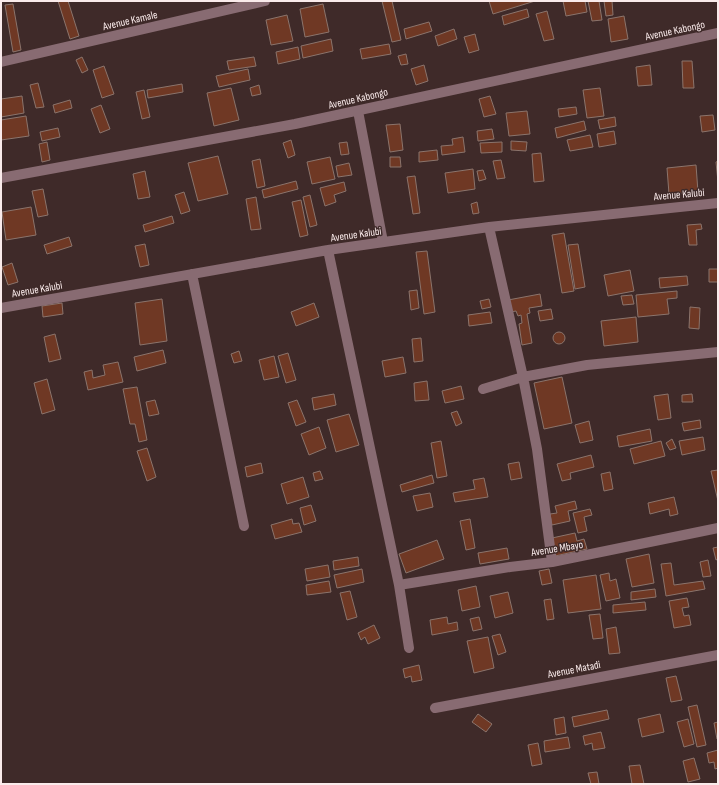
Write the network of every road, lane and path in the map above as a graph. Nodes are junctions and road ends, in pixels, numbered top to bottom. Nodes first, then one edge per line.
1 (265, 1) edge
2 (718, 33) edge
3 (1, 62) edge
4 (358, 110) junction
5 (1, 178) edge
6 (718, 203) edge
7 (488, 227) junction
8 (383, 242) junction
9 (328, 250) junction
10 (192, 274) junction
11 (1, 308) edge
12 (718, 352) edge
13 (523, 377) junction
14 (483, 389) dead end
15 (244, 526) dead end
16 (718, 528) edge
17 (552, 562) junction
18 (399, 585) junction
19 (409, 648) dead end
20 (718, 655) edge
21 (435, 708) dead end

1 - 3 street, Avenue Kamale
2 - 4 street, Avenue Kabongo
4 - 5 street, Avenue Kabongo
4 - 8 street
6 - 7 street, Avenue Kalubi
7 - 8 street, Avenue Kalubi
7 - 13 street
8 - 9 street, Avenue Kalubi
9 - 10 street, Avenue Kalubi
9 - 18 street
10 - 11 street, Avenue Kalubi
10 - 15 street
12 - 13 street
13 - 14 street
13 - 17 street
16 - 17 street, Avenue Mbayo
17 - 18 street, Avenue Mbayo
18 - 19 street
20 - 21 street, Avenue Matadi

